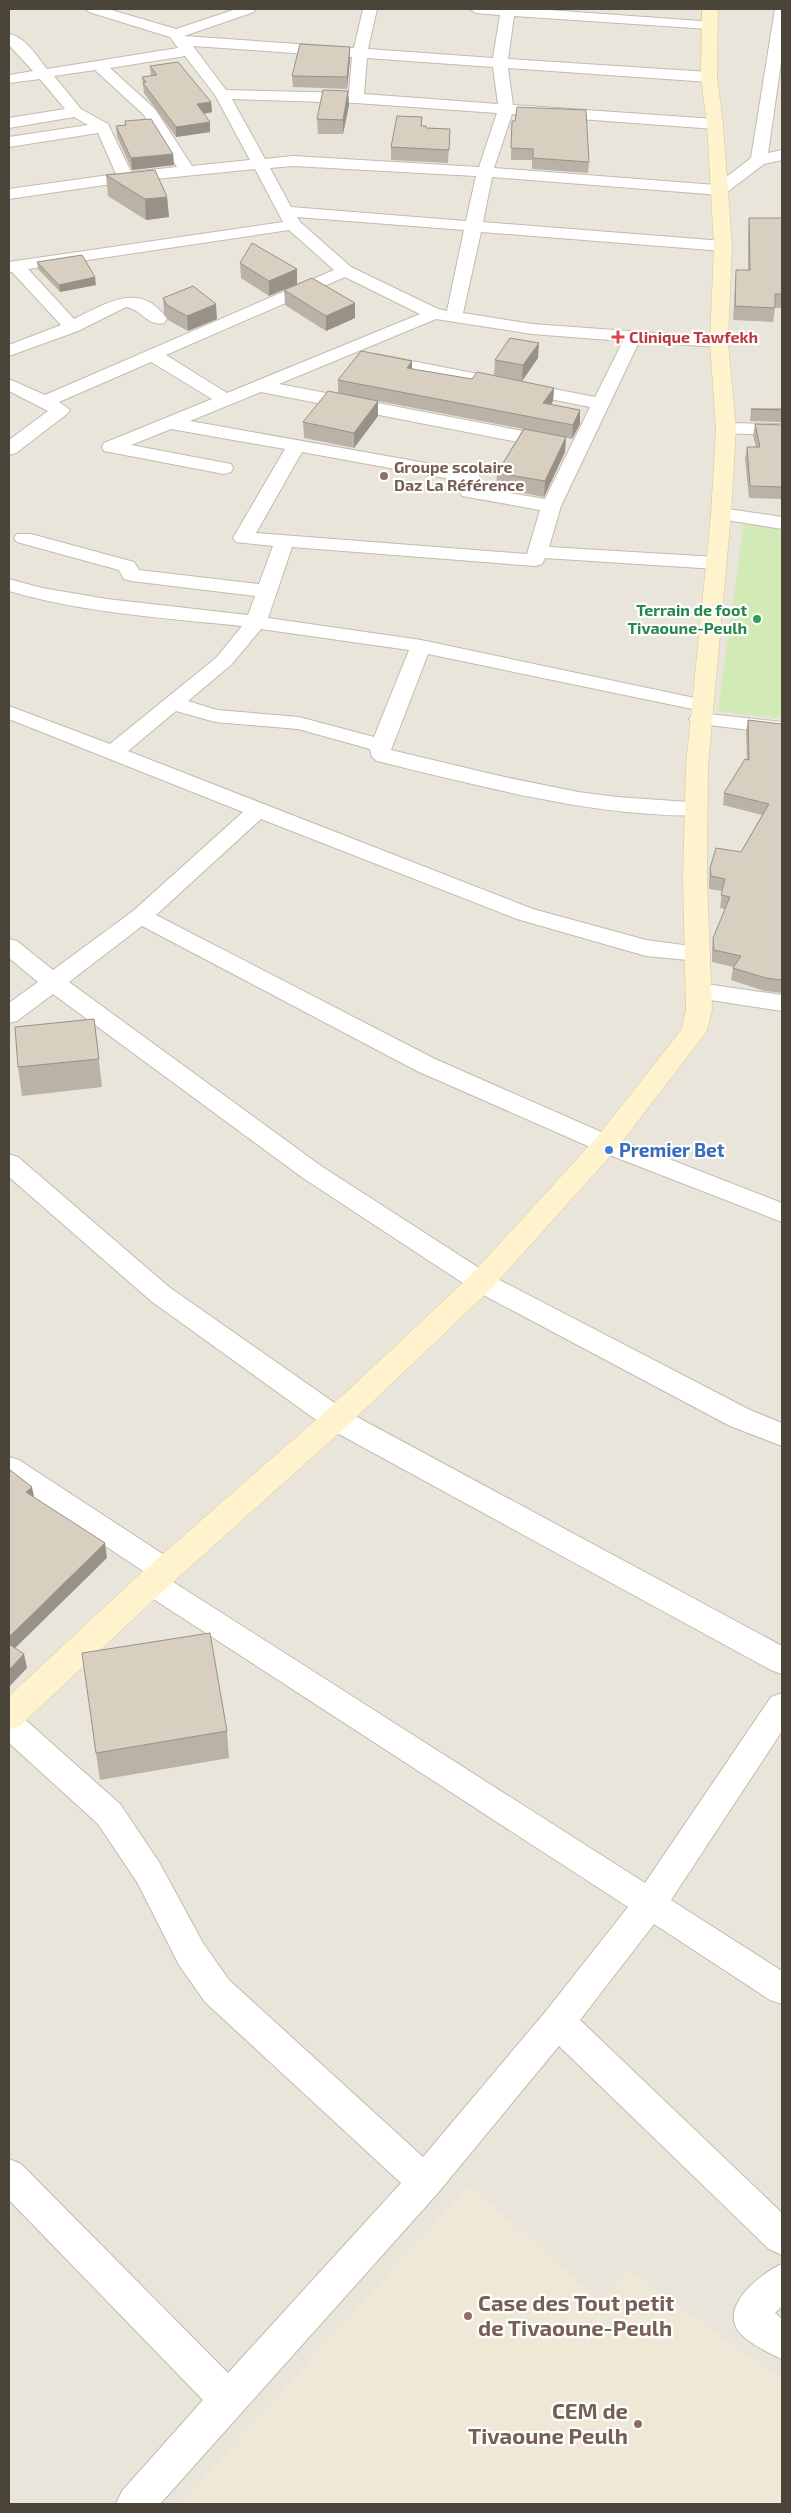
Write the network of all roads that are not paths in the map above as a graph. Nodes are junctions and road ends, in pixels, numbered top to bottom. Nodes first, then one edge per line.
1 (94, 9) edge
2 (249, 9) edge
3 (370, 9) edge
4 (476, 9) edge
5 (782, 9) edge
6 (508, 10) edge
7 (709, 17) edge
8 (9, 38) edge
9 (181, 42) junction
10 (360, 53) junction
11 (779, 55) edge
12 (500, 62) junction
13 (98, 65) junction
14 (45, 74) junction
15 (709, 77) junction
16 (9, 79) edge
17 (222, 94) junction
18 (356, 98) junction
19 (775, 101) edge
20 (506, 110) junction
21 (76, 112) junction
22 (9, 123) edge
23 (715, 124) junction
24 (103, 128) junction
25 (9, 142) edge
26 (782, 155) edge
27 (759, 160) junction
28 (261, 162) junction
29 (187, 171) junction
30 (485, 172) junction
31 (124, 177) junction
32 (720, 190) junction
33 (9, 194) edge
34 (289, 218) junction
35 (473, 226) junction
36 (723, 246) junction
37 (12, 267) edge
38 (345, 271) junction
39 (434, 314) junction
40 (454, 317) junction
41 (158, 319) dead end
42 (72, 327) junction
43 (633, 337) junction
44 (719, 342) junction
45 (9, 351) edge
46 (343, 352) junction
47 (151, 354) junction
48 (9, 384) edge
49 (259, 386) junction
50 (227, 400) junction
51 (44, 402) junction
52 (601, 404) junction
53 (170, 423) junction
54 (726, 429) junction
55 (782, 430) edge
56 (297, 445) junction
57 (579, 448) junction
58 (9, 449) edge
59 (224, 468) dead end
60 (551, 506) junction
61 (721, 514) junction
62 (782, 523) edge
63 (24, 538) dead end
64 (284, 541) junction
65 (537, 552) junction
66 (716, 563) junction
67 (131, 575) junction
68 (9, 585) edge
69 (267, 590) junction
70 (107, 605) junction
71 (256, 622) junction
72 (421, 646) junction
73 (172, 703) junction
74 (9, 712) edge
75 (701, 712) junction
76 (782, 728) edge
77 (381, 746) junction
78 (112, 753) junction
79 (695, 808) junction
80 (258, 810) junction
81 (141, 916) junction
82 (9, 946) edge
83 (698, 953) junction
84 (52, 981) junction
85 (699, 991) junction
86 (782, 1003) edge
87 (9, 1015) edge
88 (606, 1144) junction
89 (9, 1163) edge
90 (782, 1213) edge
91 (481, 1282) junction
92 (336, 1418) junction
93 (782, 1435) edge
94 (9, 1468) edge
95 (158, 1577) junction
96 (782, 1661) edge
97 (782, 1706) edge
98 (9, 1716) edge
99 (9, 1724) edge
100 (650, 1904) junction
101 (782, 1989) edge
102 (558, 2022) junction
103 (9, 2176) edge
104 (425, 2182) junction
105 (782, 2237) edge
106 (782, 2282) edge
107 (782, 2341) edge
108 (229, 2400) junction
109 (135, 2504) edge

1 - 9 street
2 - 9 street
3 - 10 street
4 - 6 street
5 - 11 street
6 - 7 street
6 - 12 street
7 - 15 street
8 - 14 street
9 - 10 street
9 - 13 street
9 - 17 street
10 - 12 street
10 - 18 street
11 - 19 street
12 - 15 street
12 - 20 street
13 - 14 street
13 - 29 street
14 - 16 street
14 - 21 street
15 - 23 street
17 - 18 street
17 - 28 street
18 - 20 street
19 - 27 street
20 - 23 street
20 - 30 street
21 - 22 street
21 - 24 street
23 - 32 street
24 - 25 street
24 - 31 street
26 - 27 street
27 - 32 street
28 - 29 street
28 - 30 street
28 - 34 street
29 - 31 street
30 - 32 street
30 - 35 street
31 - 33 street
32 - 36 street
34 - 35 street
34 - 37 street
34 - 38 street
35 - 36 street
35 - 40 street
36 - 44 street
37 - 42 street
38 - 39 street
38 - 47 street
39 - 40 street
39 - 46 street
40 - 43 street
41 - 42 street
42 - 45 street
43 - 44 street
43 - 52 street
44 - 54 street
46 - 49 street
46 - 52 street
47 - 50 street
47 - 51 street
48 - 51 street
49 - 50 street
49 - 57 street
50 - 53 street
51 - 58 street
52 - 57 street
53 - 56 street
53 - 59 street
54 - 55 street
54 - 61 street
56 - 60 street
56 - 64 street
57 - 60 street
60 - 65 street
61 - 62 street
61 - 66 street
63 - 67 street
64 - 65 street
64 - 69 street
65 - 66 street
66 - 75 street
67 - 69 street
67 - 70 street
68 - 70 street
69 - 71 street
70 - 71 street
71 - 72 street
71 - 73 street
72 - 75 street
72 - 77 street
73 - 77 street
73 - 78 street
74 - 78 street
75 - 76 street
75 - 79 street
77 - 79 street
78 - 80 street
79 - 83 street
80 - 81 street
80 - 83 street
81 - 84 street
81 - 88 street
82 - 84 street
83 - 85 street
84 - 87 street
84 - 91 street
85 - 86 street
85 - 88 street
88 - 90 street
88 - 91 street
89 - 92 street
91 - 92 street
91 - 93 street
92 - 95 street
92 - 96 street
94 - 95 street
95 - 98 street
95 - 100 street
97 - 100 street
99 - 104 street
100 - 101 street
100 - 102 street
102 - 104 street
102 - 105 street
103 - 108 street
104 - 108 street
106 - 107 street
108 - 109 street

